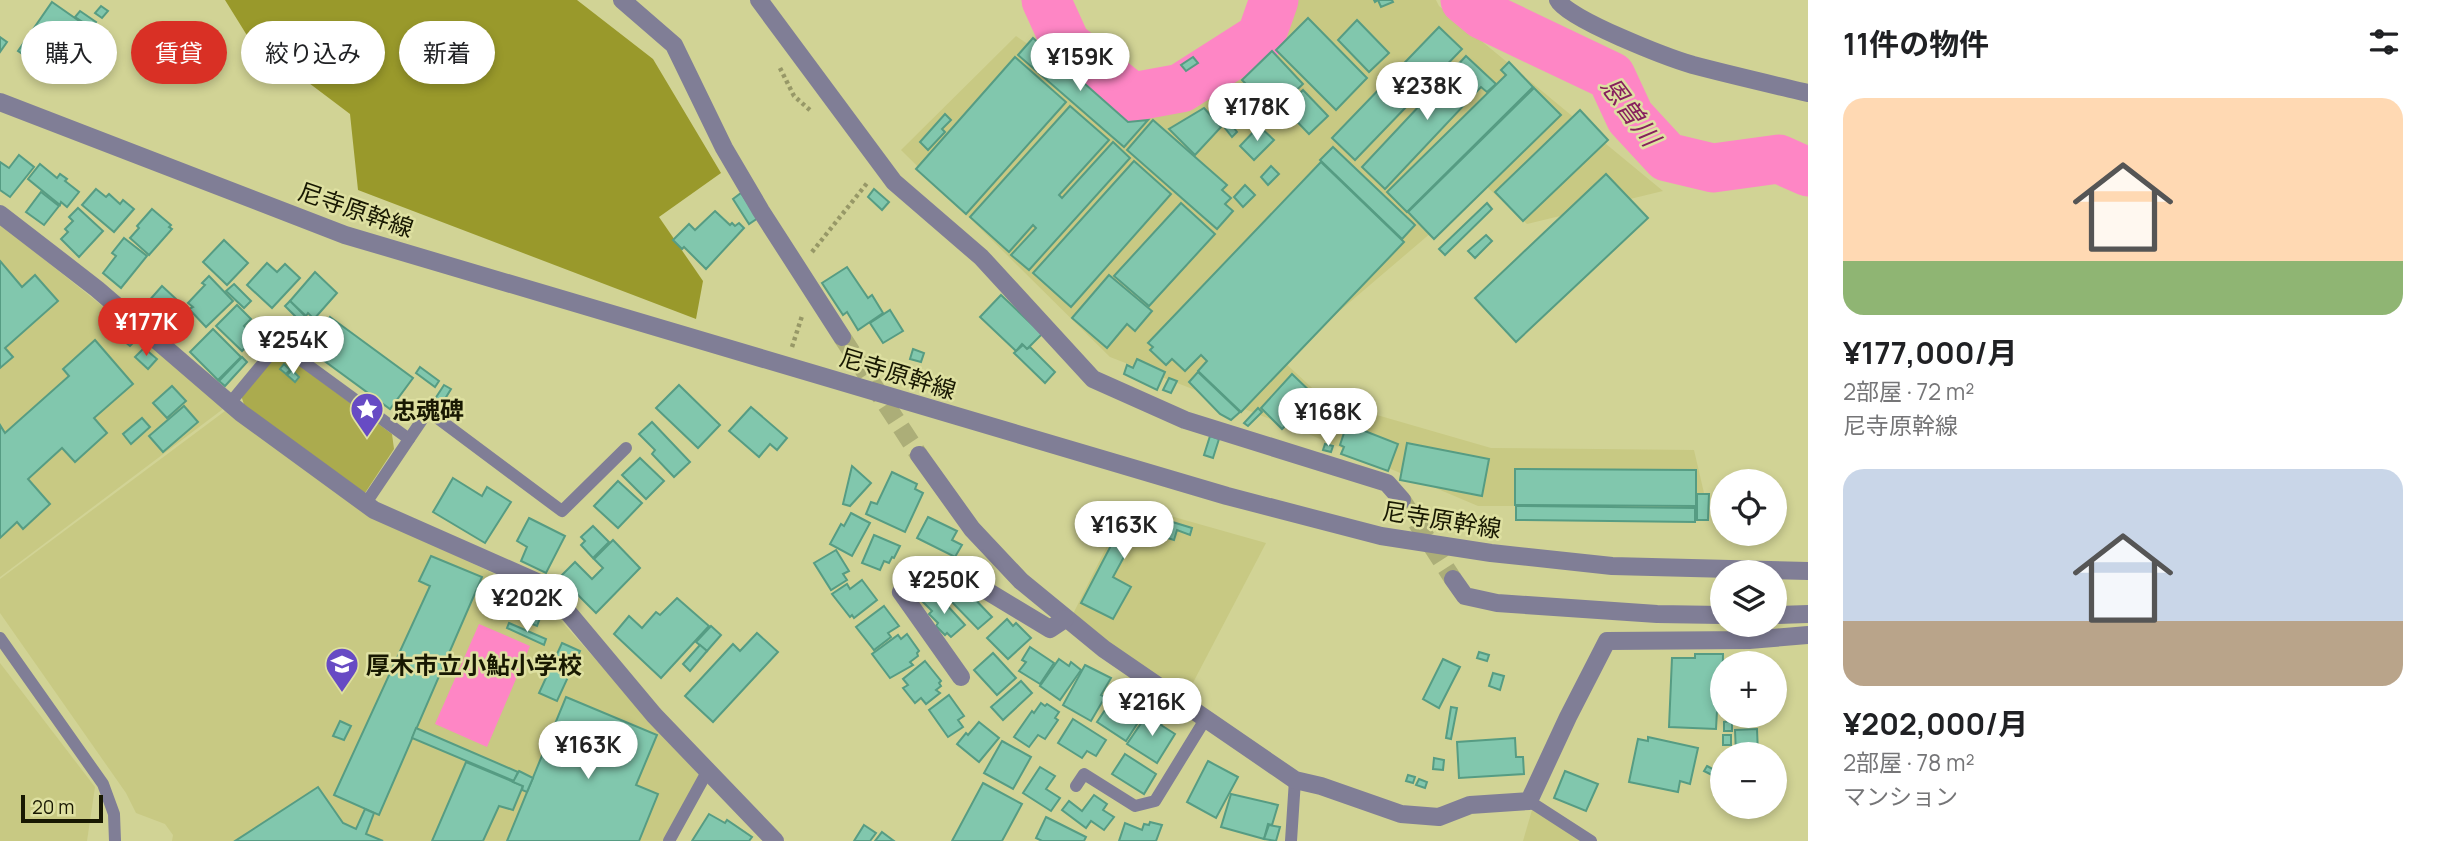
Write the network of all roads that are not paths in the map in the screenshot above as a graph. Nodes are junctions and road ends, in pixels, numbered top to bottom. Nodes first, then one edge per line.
1 (622, 0) edge
2 (759, 0) edge
3 (1558, 0) edge
4 (1808, 93) edge
5 (0, 103) edge
6 (0, 214) edge
7 (842, 337) tunnel mouth
8 (230, 403) junction
9 (409, 439) junction
10 (625, 448) dead end
11 (919, 455) tunnel mouth
12 (1402, 500) tunnel mouth
13 (366, 503) junction
14 (1808, 571) edge
15 (1452, 579) tunnel mouth
16 (1808, 614) edge
17 (1710, 615) edge
18 (1787, 615) edge
19 (1065, 619) junction
20 (1808, 635) edge
21 (0, 638) edge
22 (963, 647) dead end
23 (949, 659) junction
24 (961, 677) dead end
25 (1206, 718) junction
26 (707, 772) junction
27 (1295, 780) junction
28 (1076, 786) dead end
29 (1529, 801) junction
30 (115, 841) edge
31 (668, 841) edge
32 (775, 841) edge
33 (1291, 841) edge
34 (1591, 841) edge

1 - 7 street
2 - 12 street
3 - 4 street
5 - 14 street, 尼寺原幹線
6 - 8 street
8 - 9 lane
8 - 13 street
9 - 10 lane
9 - 13 lane
11 - 19 street
13 - 26 street
15 - 17 street
16 - 18 street
19 - 23 street
19 - 25 street
20 - 29 street
21 - 30 lane
22 - 23 street
23 - 24 street
25 - 27 street
25 - 28 lane
26 - 31 lane
26 - 32 street
27 - 29 street
27 - 33 lane
29 - 34 lane

